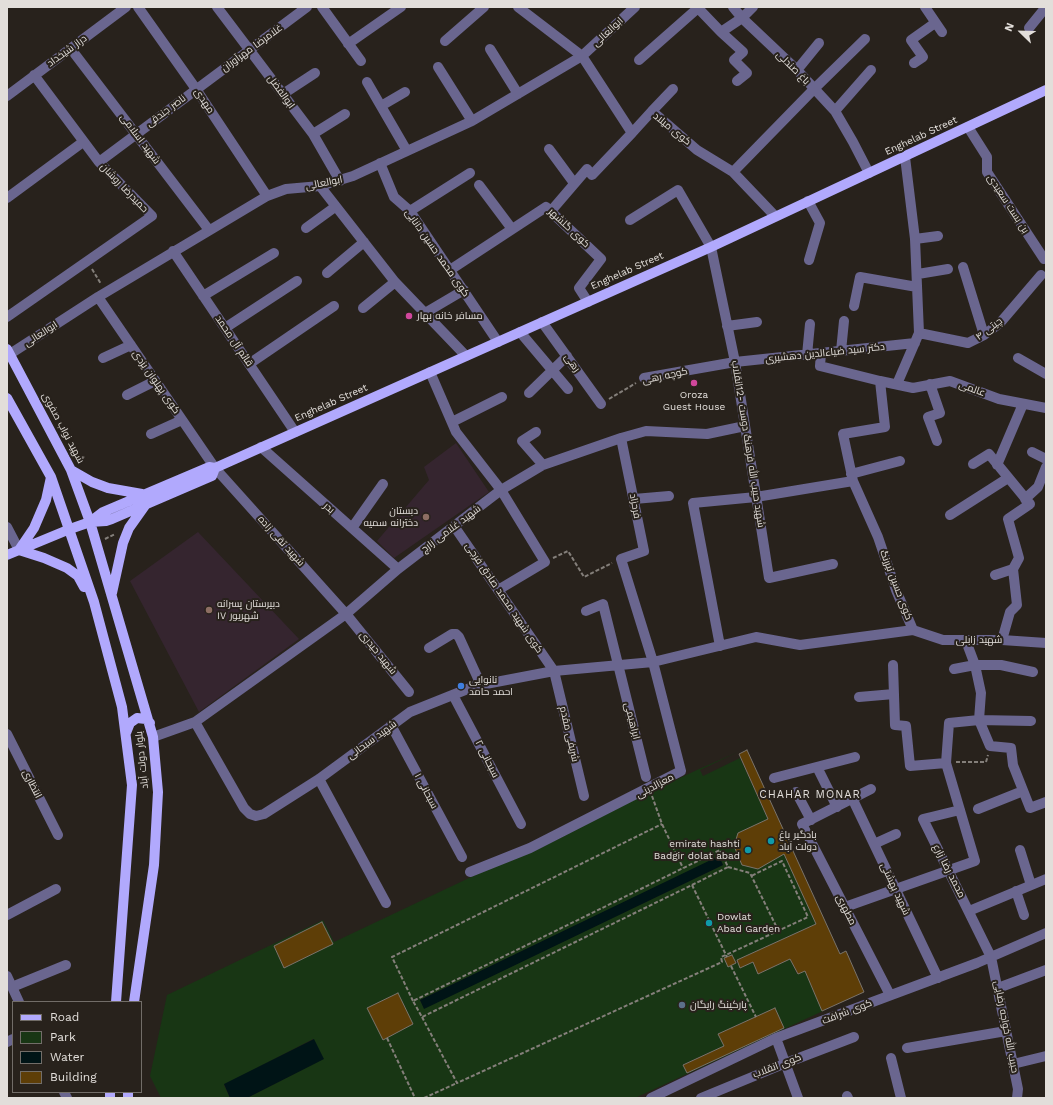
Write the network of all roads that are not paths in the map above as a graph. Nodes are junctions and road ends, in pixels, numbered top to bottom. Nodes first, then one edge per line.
1 (126, 7) edge
2 (138, 7) edge
3 (217, 7) edge
4 (307, 7) edge
5 (322, 7) edge
6 (401, 7) edge
7 (484, 7) edge
8 (518, 7) edge
9 (635, 7) edge
10 (733, 7) edge
11 (753, 7) edge
12 (925, 7) edge
13 (1046, 7) edge
14 (698, 8) edge
15 (742, 18) junction
16 (935, 22) junction
17 (1029, 28) dead end
18 (721, 32) junction
19 (942, 32) dead end
20 (865, 39) dead end
21 (445, 41) dead end
22 (348, 44) junction
23 (820, 44) dead end
24 (71, 49) junction
25 (250, 49) junction
26 (490, 49) dead end
27 (582, 56) junction
28 (639, 60) dead end
29 (361, 61) dead end
30 (914, 63) dead end
31 (438, 67) dead end
32 (797, 70) junction
33 (871, 70) dead end
34 (315, 73) dead end
35 (34, 75) junction
36 (737, 81) dead end
37 (367, 82) dead end
38 (196, 89) junction
39 (674, 89) dead end
40 (814, 89) junction
41 (1046, 90) edge
42 (405, 92) dead end
43 (283, 94) junction
44 (518, 94) junction
45 (7, 96) edge
46 (381, 106) junction
47 (652, 111) junction
48 (834, 111) junction
49 (345, 114) dead end
50 (472, 121) junction
51 (968, 128) junction
52 (632, 132) junction
53 (136, 133) junction
54 (313, 134) junction
55 (83, 142) junction
56 (549, 149) dead end
57 (407, 151) junction
58 (905, 157) junction
59 (99, 162) junction
60 (380, 163) junction
61 (733, 172) junction
62 (470, 173) dead end
63 (869, 173) junction
64 (340, 180) junction
65 (574, 183) junction
66 (479, 185) dead end
67 (320, 186) junction
68 (267, 196) junction
69 (7, 198) edge
70 (808, 201) junction
71 (335, 207) junction
72 (551, 211) junction
73 (410, 212) junction
74 (775, 216) junction
75 (630, 220) dead end
76 (306, 228) dead end
77 (512, 229) junction
78 (209, 230) junction
79 (938, 236) dead end
80 (915, 238) junction
81 (364, 242) junction
82 (711, 247) junction
83 (172, 251) junction
84 (274, 253) dead end
85 (1044, 259) dead end
86 (809, 260) dead end
87 (963, 267) dead end
88 (948, 269) dead end
89 (450, 270) junction
90 (327, 273) dead end
91 (918, 274) junction
92 (1041, 275) dead end
93 (297, 281) dead end
94 (394, 282) junction
95 (917, 287) junction
96 (464, 290) junction
97 (203, 296) junction
98 (98, 297) junction
99 (588, 302) junction
100 (334, 306) dead end
101 (854, 306) dead end
102 (363, 308) dead end
103 (424, 313) junction
104 (7, 317) edge
105 (844, 321) dead end
106 (542, 322) junction
107 (757, 322) dead end
108 (810, 324) dead end
109 (727, 326) junction
110 (225, 328) junction
111 (520, 332) junction
112 (919, 333) junction
113 (984, 335) junction
114 (498, 342) junction
115 (915, 343) junction
116 (131, 345) junction
117 (8, 351) edge
118 (842, 351) junction
119 (821, 353) junction
120 (806, 355) junction
121 (466, 356) junction
122 (567, 356) junction
123 (103, 358) dead end
124 (1018, 358) dead end
125 (735, 362) junction
126 (249, 364) junction
127 (552, 370) junction
128 (430, 372) junction
129 (1046, 374) edge
130 (644, 378) road end
131 (155, 381) junction
132 (880, 382) junction
133 (897, 384) junction
134 (930, 384) junction
135 (568, 388) dead end
136 (529, 393) dead end
137 (127, 395) dead end
138 (502, 397) dead end
139 (7, 398) edge
140 (601, 404) road end
141 (1023, 404) junction
142 (1046, 408) edge
143 (182, 420) junction
144 (452, 422) junction
145 (745, 426) junction
146 (295, 432) junction
147 (536, 432) dead end
148 (151, 434) dead end
149 (621, 438) junction
150 (937, 441) dead end
151 (261, 447) junction
152 (1032, 452) dead end
153 (1046, 458) edge
154 (900, 461) dead end
155 (973, 464) dead end
156 (543, 465) junction
157 (997, 465) junction
158 (1046, 467) edge
159 (215, 468) junction
160 (71, 470) junction
161 (51, 477) junction
162 (852, 478) junction
163 (1008, 478) junction
164 (383, 484) dead end
165 (502, 490) junction
166 (669, 496) dead end
167 (756, 497) junction
168 (145, 499) junction
169 (634, 499) junction
170 (1025, 499) junction
171 (950, 515) dead end
172 (90, 522) junction
173 (454, 526) junction
174 (7, 527) edge
175 (352, 528) junction
176 (70, 529) junction
177 (19, 550) junction
178 (7, 555) edge
179 (621, 559) joint
180 (833, 564) dead end
181 (398, 569) junction
182 (1013, 569) junction
183 (995, 575) dead end
184 (498, 590) junction
185 (112, 595) junction
186 (94, 602) junction
187 (586, 611) dead end
188 (346, 614) junction
189 (914, 630) junction
190 (1002, 640) junction
191 (966, 641) junction
192 (1046, 643) edge
193 (720, 646) junction
194 (429, 648) dead end
195 (653, 662) junction
196 (617, 665) junction
197 (893, 665) dead end
198 (975, 665) junction
199 (954, 669) dead end
200 (554, 671) junction
201 (1033, 672) dead end
202 (481, 685) junction
203 (409, 692) dead end
204 (894, 694) junction
205 (453, 695) junction
206 (859, 697) dead end
207 (979, 720) junction
208 (1031, 721) dead end
209 (195, 722) junction
210 (150, 723) junction
211 (391, 725) junction
212 (126, 733) junction
213 (7, 734) edge
214 (153, 737) junction
215 (855, 757) dead end
216 (946, 762) junction
217 (817, 767) junction
218 (646, 777) dead end
219 (774, 778) dead end
220 (319, 779) junction
221 (871, 789) dead end
222 (1022, 791) junction
223 (796, 792) dead end
224 (584, 796) dead end
225 (853, 800) junction
226 (1046, 802) edge
227 (837, 807) junction
228 (978, 808) dead end
229 (960, 810) junction
230 (806, 822) junction
231 (521, 824) dead end
232 (58, 834) dead end
233 (896, 834) dead end
234 (874, 844) junction
235 (1020, 850) dead end
236 (462, 857) dead end
237 (950, 871) junction
238 (470, 872) dead end
239 (1046, 879) edge
240 (1031, 885) junction
241 (56, 889) dead end
242 (895, 890) junction
243 (1016, 891) junction
244 (386, 903) dead end
245 (845, 907) junction
246 (969, 911) junction
247 (7, 915) edge
248 (1024, 915) dead end
249 (1046, 933) edge
250 (991, 957) junction
251 (66, 965) dead end
252 (1046, 970) edge
253 (7, 976) edge
254 (938, 978) junction
255 (12, 987) junction
256 (998, 988) junction
257 (890, 996) junction
258 (19, 1001) edge
259 (116, 1001) edge
260 (134, 1001) edge
261 (1006, 1031) junction
262 (854, 1037) dead end
263 (776, 1038) junction
264 (907, 1048) dead end
265 (1046, 1056) edge
266 (891, 1058) dead end
267 (786, 1063) junction
268 (1013, 1064) junction
269 (719, 1094) edge
270 (651, 1098) edge
271 (701, 1098) edge
272 (798, 1098) edge
273 (901, 1098) edge
274 (1017, 1098) edge

1 - 24 street, دراز شیخداد
2 - 38 street, مهدی
3 - 25 street, ابوالفضل
4 - 25 street, غلامرضا مهرآوران
5 - 22 street
6 - 22 street
7 - 21 street
8 - 27 street
9 - 27 street, ابوالعالی
10 - 15 street, باغ صندلی
11 - 15 street
12 - 16 street
13 - 17 street
14 - 18 street
14 - 28 street
15 - 18 street
15 - 32 street, باغ صندلی
16 - 19 street
16 - 30 street
18 - 36 street
20 - 40 street
22 - 29 street
23 - 32 street
24 - 35 street, دراز شیخداد
24 - 53 street, شهید اسلامی
25 - 38 street, غلامرضا مهرآوران
25 - 43 street, ابوالفضل
26 - 44 street
27 - 44 street, ابوالعالی
27 - 52 street
31 - 50 street
32 - 40 street, باغ صندلی
33 - 48 street
34 - 43 street
35 - 45 street, دراز شیخداد
35 - 55 street, حمیدرضا روشان
37 - 46 street
38 - 53 street, ناصر جندقی
38 - 68 street, مهدی
39 - 47 street
40 - 48 street, باغ صندلی
40 - 61 street
41 - 51 main road, Enghelab Street
42 - 46 street
43 - 54 street, ابوالفضل
44 - 50 street, ابوالعالی
46 - 57 street
47 - 52 street, کوی میلاد
47 - 61 street, کوی میلاد
48 - 63 street, باغ صندلی
49 - 54 street
50 - 57 street, ابوالعالی
51 - 58 main road, Enghelab Street
51 - 85 street, بن بست سعیدی
52 - 65 street, کوی میلاد
53 - 59 street, ناصر جندقی
53 - 78 street, شهید اسلامی
54 - 64 street, ابوالفضل
55 - 59 street, حمیدرضا روشان
55 - 69 street
56 - 65 street
57 - 60 street, ابوالعالی
58 - 63 main road, Enghelab Street
58 - 80 street
59 - 104 street, حمیدرضا روشان
60 - 64 street, ابوالعالی
60 - 73 street, کوی محمد حسین دانایی
61 - 74 street, کوی میلاد
62 - 73 street
63 - 70 main road, Enghelab Street
64 - 67 street, ابوالعالی
65 - 72 street
66 - 77 street
67 - 68 street, ابوالعالی
67 - 71 street
68 - 78 street, ابوالعالی
70 - 74 main road, Enghelab Street
70 - 86 street
71 - 76 street
71 - 81 street
72 - 77 street, کوی گلشهر
72 - 99 street, کوی گلشهر
73 - 89 street, کوی محمد حسین دانایی
74 - 82 main road, Enghelab Street
75 - 82 street, شهید حبیب الله فرهنگ دوست -12انقلاب
77 - 89 street, کوی گلشهر
78 - 83 street, ابوالعالی
79 - 80 street
80 - 91 street
81 - 90 street
81 - 94 street
82 - 99 main road, Enghelab Street
82 - 109 street, شهید حبیب الله فرهنگ دوست -12انقلاب
83 - 97 street, قائم آل محمد
83 - 98 street, ابوالعالی
84 - 97 street
87 - 113 street
88 - 91 street
89 - 96 street, کوی محمد حسین دانایی
91 - 95 street
92 - 113 street, چیتی ۴
93 - 110 street
94 - 102 street
94 - 103 street
95 - 101 street
95 - 112 street
96 - 103 street
96 - 114 street, کوی محمد حسین دانایی
97 - 110 street, قائم آل محمد
98 - 116 street, کوی پهلوان یزدی
98 - 117 street, ابوالعالی
99 - 106 main road, Enghelab Street
100 - 126 street
103 - 121 street
105 - 118 street
106 - 111 main road, Enghelab Street
106 - 122 street, رهی
107 - 109 street
108 - 120 street
109 - 125 street, شهید حبیب الله فرهنگ دوست -12انقلاب
110 - 126 street, قائم آل محمد
111 - 114 main road, Enghelab Street
111 - 127 street
112 - 113 street, چیتی ۴
112 - 115 street
114 - 121 main road, Enghelab Street
115 - 118 street, دکتر سید ضیاءالدین دهشیری
115 - 133 street
116 - 123 street
116 - 131 street, کوی پهلوان یزدی
117 - 160 main road, شهید نواب صفوی
118 - 119 street, دکتر سید ضیاءالدین دهشیری
119 - 120 street, دکتر سید ضیاءالدین دهشیری
119 - 132 street
120 - 125 street, دکتر سید ضیاءالدین دهشیری
121 - 128 main road, Enghelab Street
122 - 127 street
122 - 140 street, رهی
124 - 129 street
125 - 130 street, کوچه رهی
125 - 145 street, شهید حبیب الله فرهنگ دوست -12انقلاب
126 - 146 street, قائم آل محمد
127 - 135 street
127 - 136 street
128 - 144 street
128 - 146 main road, Enghelab Street
131 - 137 street
131 - 143 street, کوی پهلوان یزدی
132 - 133 street
132 - 162 street, کوی حسین تیررنگ
133 - 134 street, عالمی
134 - 141 street, عالمی
134 - 150 street
138 - 144 street
139 - 161 main road
141 - 142 street, عالمی
141 - 157 street
143 - 148 street
143 - 159 street, کوی پهلوان یزدی
144 - 165 street
145 - 149 street, شهید غلامی زارچ
145 - 167 street, شهید حبیب الله فرهنگ دوست -12انقلاب
146 - 151 main road, Enghelab Street
147 - 156 street
149 - 156 street, شهید غلامی زارچ
149 - 169 street, فرحزاد
151 - 159 main road, Enghelab Street
151 - 175 street, بدر
152 - 153 street
154 - 162 street
155 - 157 street
156 - 165 street, شهید غلامی زارچ
157 - 163 street
158 - 170 street
159 - 168 main road, Enghelab Street
159 - 188 street, شهید تقی زاده
160 - 168 main road
160 - 172 main road, شهید نواب صفوی
161 - 176 main road
161 - 177 main road
162 - 167 street
162 - 189 street, کوی حسین تیررنگ
163 - 170 street
163 - 171 street
164 - 175 street
165 - 173 street, شهید غلامی زارچ
165 - 184 street
166 - 169 street
167 - 180 street, شهید حبیب الله فرهنگ دوست -12انقلاب
167 - 193 street
168 - 172 main road, Enghelab Street
168 - 185 main road
169 - 179 street, فرحزاد
170 - 182 street
172 - 176 main road, Enghelab Street
172 - 185 main road, بلوار دولت آباد
173 - 181 street, شهید غلامی زارچ
173 - 184 street, کوی شهید محمد صادق فرجی
174 - 177 street
175 - 181 street, بدر
176 - 177 main road, Enghelab Street
176 - 186 main road, بلوار دولت آباد
177 - 178 main road, Enghelab Street
177 - 186 main road
179 - 195 street, معزالدینی
181 - 188 street, شهید غلامی زارچ
182 - 183 street
182 - 190 street
184 - 200 street, کوی شهید محمد صادق فرجی
185 - 210 main road, بلوار دولت آباد
186 - 212 main road, بلوار دولت آباد
187 - 196 street, ابراهیمی
188 - 203 street, شهید حیدری
188 - 209 street, شهید غلامی زارچ
189 - 191 street, شهید زابلی
189 - 193 street, کوی حسین تیررنگ
190 - 191 street, شهید زابلی
190 - 192 street, شهید زابلی
191 - 198 street
193 - 195 street, کوی حسین تیررنگ
194 - 202 street
195 - 196 street, شهید سبحانی
195 - 238 street, معزالدینی
196 - 200 street, شهید سبحانی
196 - 218 street, ابراهیمی
197 - 204 street
198 - 199 street
198 - 201 street
198 - 207 street
200 - 202 street, شهید سبحانی
200 - 224 street, شریفی مقدم
202 - 205 street, شهید سبحانی
204 - 206 street
204 - 216 street
205 - 211 street, شهید سبحانی
205 - 231 street, سبحانی ۲
207 - 208 street
207 - 216 street
207 - 222 street
209 - 214 street
209 - 220 street, شهید سبحانی
210 - 212 main road
210 - 214 main road, بلوار دولت آباد
211 - 220 street, شهید سبحانی
211 - 236 street, سبحانی ۱
212 - 259 main road, بلوار دولت آباد
213 - 232 street, انتظاری
214 - 260 main road, بلوار دولت آباد
215 - 217 street
216 - 229 street
217 - 219 street
217 - 227 street
220 - 244 street
221 - 225 street
222 - 226 street
222 - 228 street
223 - 230 street, مطهری
225 - 227 street
225 - 234 street, شهید بهشتی
227 - 230 street
229 - 237 street
229 - 237 street, محمد رضا زارع
230 - 245 street, مطهری
233 - 234 street
234 - 242 street, شهید بهشتی
235 - 240 street
237 - 242 street
237 - 246 street, محمد رضا زارع
239 - 240 street
240 - 243 street
241 - 247 street
242 - 245 street
242 - 254 street, شهید بهشتی
243 - 246 street
243 - 248 street
245 - 257 street, مطهری
246 - 250 street, محمد رضا زارع
249 - 250 street, کوی شرافت
250 - 254 street, کوی شرافت
250 - 256 street, حبیب الله خواجه رضایی
251 - 255 street
252 - 256 street
253 - 255 street
254 - 257 street, کوی شرافت
255 - 258 street
256 - 261 street, حبیب الله خواجه رضایی
257 - 263 street, کوی شرافت
261 - 264 street
261 - 268 street, حبیب الله خواجه رضایی
262 - 267 street, کوی انقلاب
263 - 267 street
263 - 270 street, کوی شرافت
265 - 268 street
266 - 273 street
267 - 269 street, کوی انقلاب
267 - 272 street
268 - 274 street, حبیب الله خواجه رضایی
269 - 271 street, کوی انقلاب

